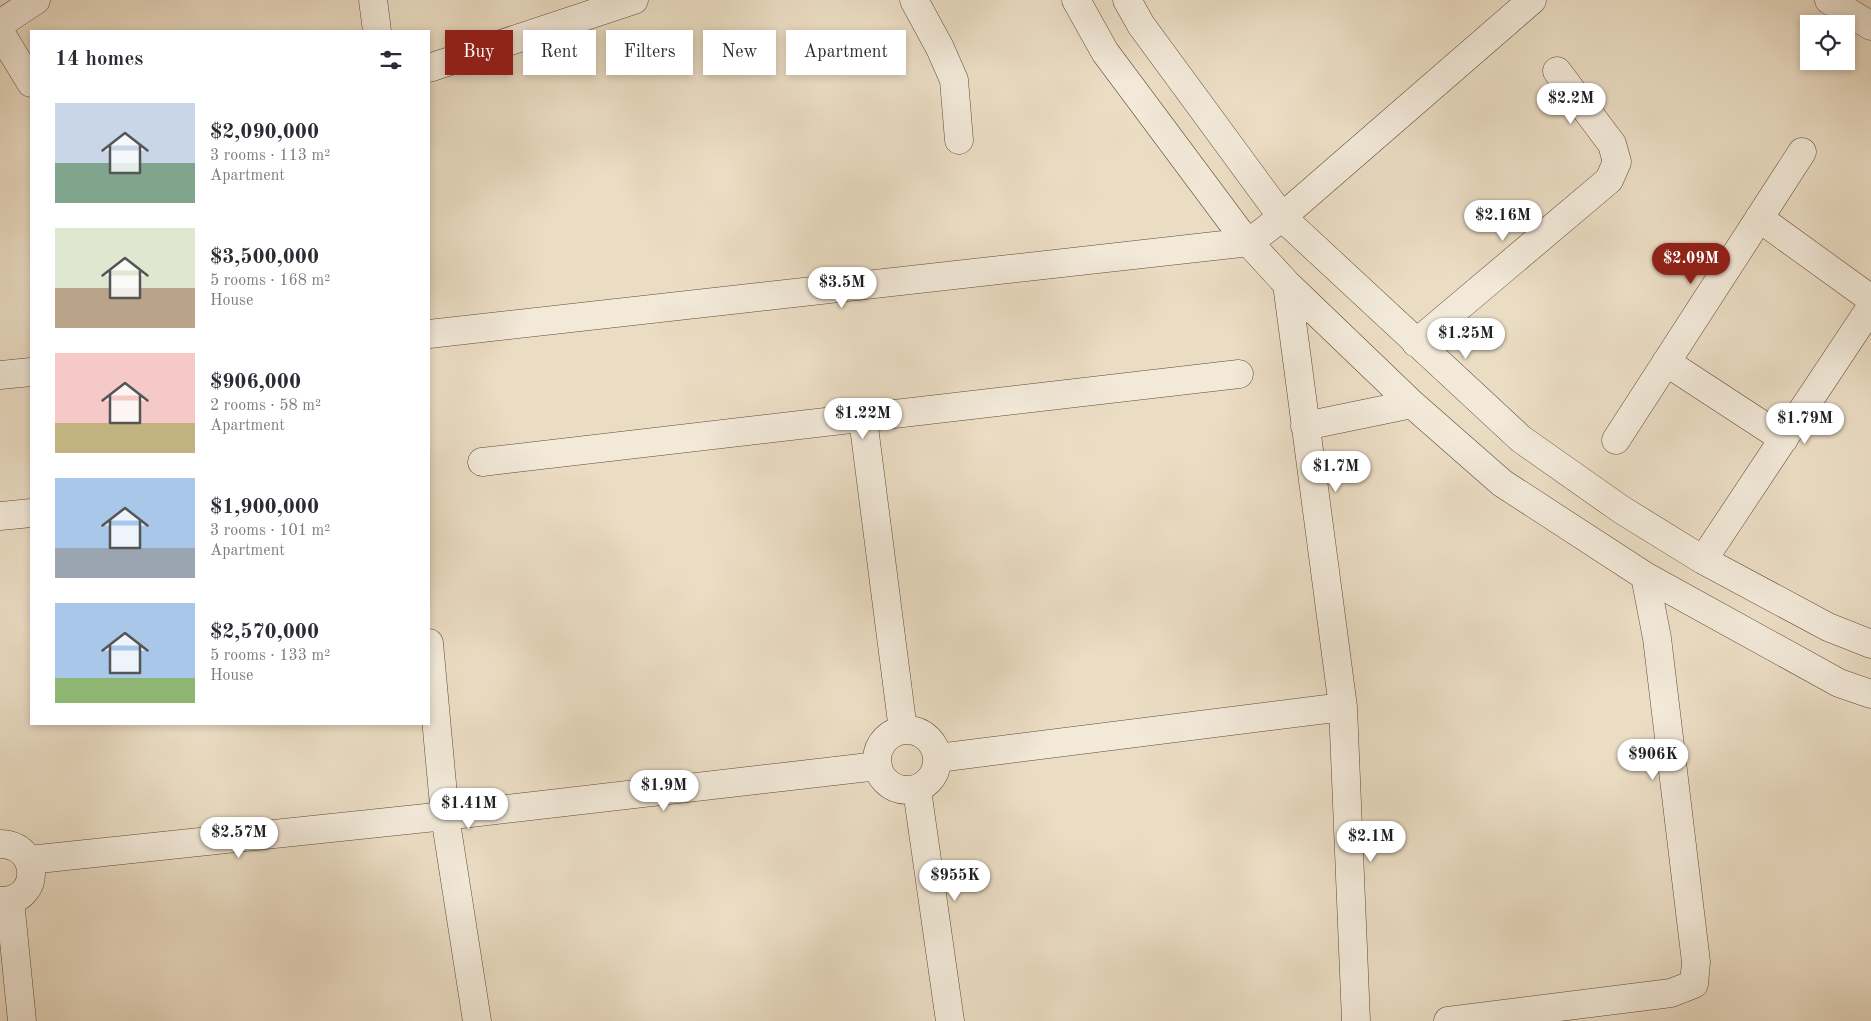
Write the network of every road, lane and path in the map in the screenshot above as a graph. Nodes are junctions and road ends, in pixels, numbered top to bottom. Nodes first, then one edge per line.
1 (36, 0) edge
2 (373, 0) edge
3 (634, 0) edge
4 (914, 0) edge
5 (1076, 0) edge
6 (1127, 0) edge
7 (1532, 0) edge
8 (1830, 0) edge
9 (0, 24) edge
10 (1871, 26) edge
11 (377, 30) edge
12 (0, 32) edge
13 (430, 68) edge
14 (1557, 71) dead end
15 (30, 81) edge
16 (959, 140) dead end
17 (1802, 152) dead end
18 (1282, 217) junction
19 (1759, 218) junction
20 (1250, 242) junction
21 (1287, 284) junction
22 (1871, 299) edge
23 (1871, 307) edge
24 (430, 334) edge
25 (1416, 343) junction
26 (1666, 362) junction
27 (30, 372) edge
28 (1239, 374) dead end
29 (0, 375) edge
30 (1412, 404) junction
31 (863, 419) junction
32 (1305, 426) junction
33 (1784, 439) junction
34 (1616, 440) dead end
35 (482, 462) dead end
36 (30, 513) edge
37 (0, 516) edge
38 (1704, 560) junction
39 (1645, 576) junction
40 (1871, 644) edge
41 (430, 654) edge
42 (1871, 694) edge
43 (1343, 707) junction
44 (903, 730) junction
45 (938, 758) junction
46 (878, 766) junction
47 (917, 790) junction
48 (445, 816) junction
49 (0, 844) edge
50 (29, 860) junction
51 (5, 901) edge
52 (22, 1021) edge
53 (477, 1021) edge
54 (950, 1021) edge
55 (1356, 1021) edge
56 (1448, 1021) edge

1 - 9 street
2 - 11 street
3 - 13 street
4 - 16 street
5 - 20 street
6 - 18 street
7 - 18 street
8 - 10 street
12 - 15 street
14 - 25 street
17 - 19 street
18 - 20 street
18 - 25 street
19 - 22 street
19 - 26 street
20 - 21 street
20 - 24 street
21 - 30 street
21 - 32 street
23 - 33 street
25 - 38 street
26 - 33 street
26 - 34 street
27 - 29 street
28 - 31 street
30 - 32 street
30 - 39 street
31 - 35 street
31 - 44 street
32 - 43 street
33 - 38 street
36 - 37 street
38 - 40 street
39 - 42 street
39 - 56 street
41 - 48 street
43 - 45 street
43 - 55 street
44 - 45 street
44 - 46 street
45 - 47 street
46 - 47 street
46 - 48 street
47 - 54 street
48 - 50 street
48 - 53 street
49 - 50 street
50 - 51 street
51 - 52 street

